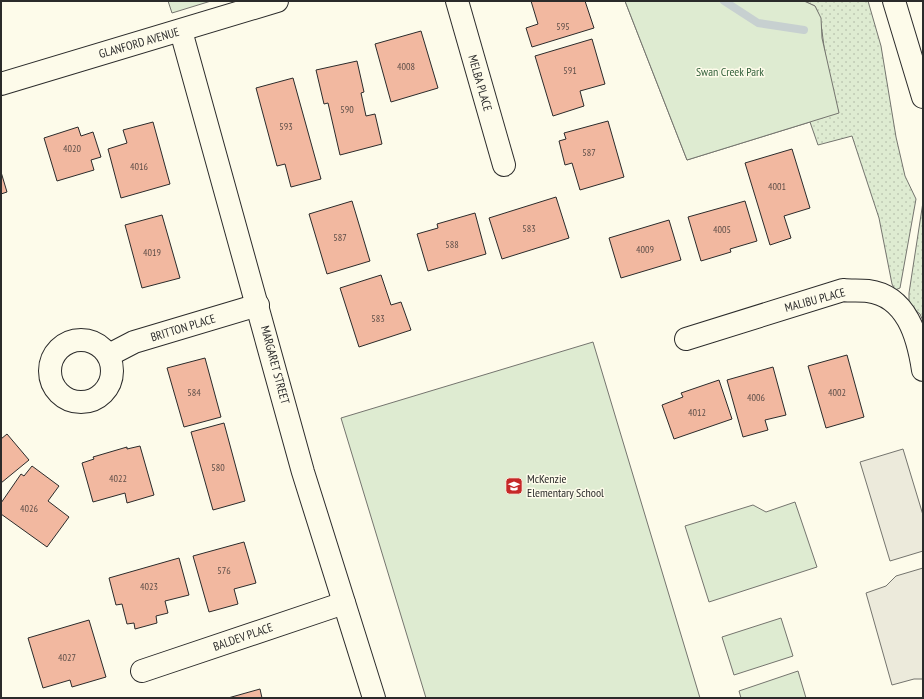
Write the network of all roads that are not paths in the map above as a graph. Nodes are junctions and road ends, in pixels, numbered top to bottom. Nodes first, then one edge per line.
1 (277, 1) edge
2 (456, 1) edge
3 (894, 1) edge
4 (181, 31) junction
5 (1, 84) edge
6 (923, 97) edge
7 (504, 165) dead end
8 (258, 305) junction
9 (686, 339) dead end
10 (109, 355) dead end
11 (923, 370) edge
12 (344, 603) junction
13 (142, 671) dead end
14 (374, 698) edge

1 - 4 street, GLANFORD AVENUE
2 - 7 street, MELBA PLACE
3 - 6 street
4 - 5 street, GLANFORD AVENUE
4 - 8 street, MARGARET STREET
8 - 10 street, BRITTON PLACE
8 - 12 street, MARGARET STREET
9 - 11 street, MALIBU PLACE
12 - 13 street, BALDEV PLACE
12 - 14 street, MARGARET STREET

